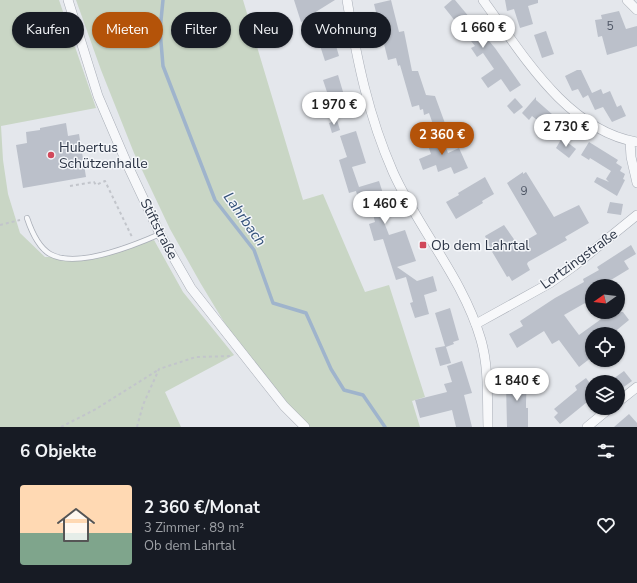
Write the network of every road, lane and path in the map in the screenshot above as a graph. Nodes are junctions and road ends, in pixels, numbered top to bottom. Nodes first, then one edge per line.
1 (68, 0) edge
2 (347, 0) edge
3 (483, 0) edge
4 (628, 0) edge
5 (637, 10) edge
6 (634, 142) edge
7 (637, 183) edge
8 (70, 186) dead end
9 (637, 215) edge
10 (27, 218) joint
11 (0, 225) edge
12 (160, 234) junction
13 (135, 245) junction
14 (476, 324) junction
15 (244, 355) junction
16 (159, 369) junction
17 (637, 387) edge
18 (625, 396) edge
19 (602, 415) edge
20 (61, 427) edge
21 (137, 427) edge
22 (305, 427) edge
23 (488, 427) edge
24 (587, 427) edge

1 - 12 street, Stiftstraße
2 - 14 street
3 - 6 street
4 - 5 street
6 - 7 street
8 - 13 path
9 - 14 street, Lortzingstraße
10 - 11 path
10 - 13 lane
12 - 13 lane
12 - 15 street, Stiftstraße
14 - 23 street
15 - 16 path
15 - 22 street, Stiftstraße
16 - 20 path
16 - 21 path
17 - 18 street
19 - 24 street

